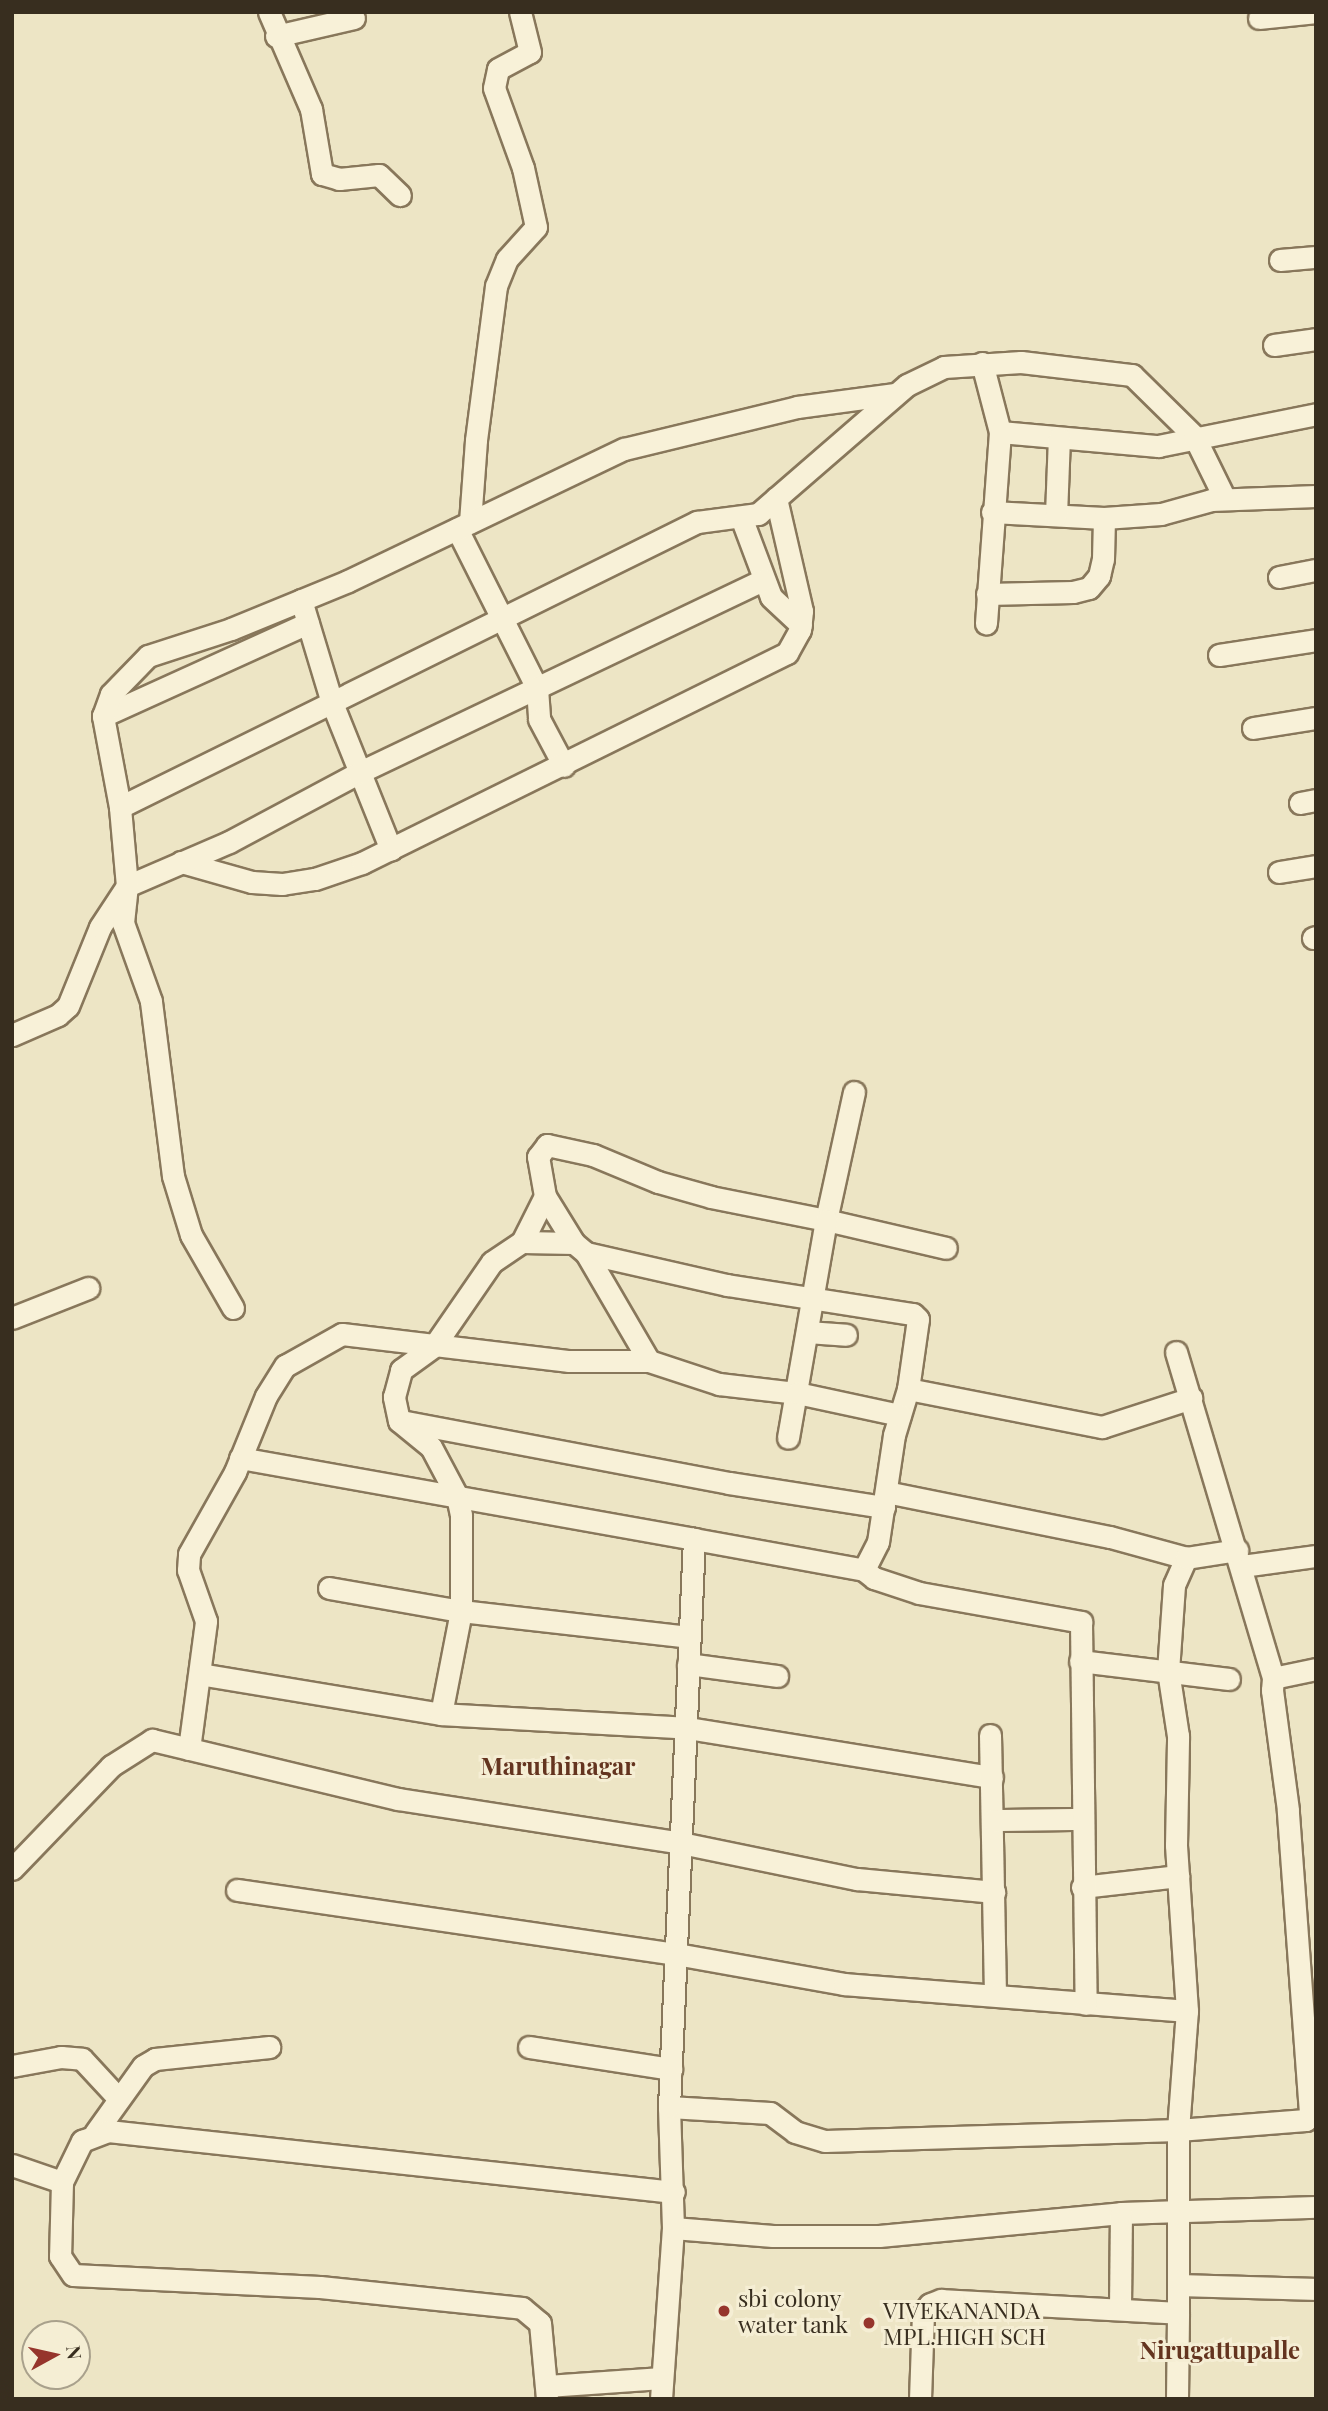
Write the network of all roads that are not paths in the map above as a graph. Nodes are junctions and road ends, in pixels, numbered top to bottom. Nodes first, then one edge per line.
1 (269, 12) edge
2 (520, 12) edge
3 (1316, 12) edge
4 (354, 18) dead end
5 (1259, 18) dead end
6 (276, 36) junction
7 (400, 195) dead end
8 (1316, 257) edge
9 (1280, 260) dead end
10 (1316, 339) edge
11 (1274, 345) dead end
12 (982, 363) junction
13 (895, 394) junction
14 (1316, 414) edge
15 (1000, 432) junction
16 (1194, 436) junction
17 (1059, 438) junction
18 (1316, 496) edge
19 (776, 498) junction
20 (1225, 499) junction
21 (992, 512) junction
22 (1056, 515) junction
23 (741, 517) junction
24 (1104, 518) junction
25 (464, 526) junction
26 (1316, 570) edge
27 (1279, 577) dead end
28 (763, 580) junction
29 (987, 594) junction
30 (301, 600) junction
31 (505, 620) junction
32 (308, 623) junction
33 (986, 624) dead end
34 (801, 625) junction
35 (1316, 640) edge
36 (1219, 655) dead end
37 (537, 688) junction
38 (332, 703) junction
39 (103, 716) junction
40 (1316, 718) edge
41 (1253, 728) dead end
42 (564, 766) junction
43 (358, 773) junction
44 (120, 807) junction
45 (391, 850) junction
46 (181, 862) junction
47 (1316, 866) edge
48 (1279, 872) dead end
49 (127, 886) junction
50 (12, 1035) edge
51 (854, 1092) dead end
52 (545, 1196) junction
53 (826, 1220) junction
54 (522, 1242) junction
55 (580, 1248) junction
56 (946, 1248) dead end
57 (88, 1288) dead end
58 (813, 1298) junction
59 (233, 1308) dead end
60 (12, 1318) edge
61 (807, 1332) junction
62 (846, 1335) dead end
63 (434, 1346) junction
64 (1176, 1352) dead end
65 (649, 1361) junction
66 (908, 1389) junction
67 (797, 1393) junction
68 (1191, 1398) junction
69 (900, 1415) junction
70 (399, 1420) junction
71 (789, 1438) dead end
72 (240, 1458) junction
73 (457, 1496) junction
74 (885, 1500) junction
75 (694, 1539) junction
76 (1316, 1556) edge
77 (1186, 1558) junction
78 (1240, 1558) junction
79 (864, 1570) junction
80 (329, 1588) dead end
81 (461, 1611) junction
82 (688, 1637) junction
83 (1080, 1661) junction
84 (688, 1664) junction
85 (1316, 1669) edge
86 (1168, 1671) junction
87 (200, 1674) junction
88 (776, 1676) dead end
89 (1273, 1678) junction
90 (1230, 1679) dead end
91 (441, 1714) junction
92 (688, 1728) junction
93 (990, 1735) dead end
94 (189, 1749) junction
95 (992, 1777) junction
96 (993, 1819) junction
97 (1080, 1819) junction
98 (681, 1843) junction
99 (16, 1858) edge
100 (1178, 1876) junction
101 (1082, 1888) junction
102 (237, 1890) dead end
103 (994, 1892) junction
104 (676, 1954) junction
105 (995, 1993) junction
106 (1086, 2004) junction
107 (1187, 2011) junction
108 (269, 2047) dead end
109 (529, 2048) dead end
110 (12, 2066) edge
111 (671, 2069) junction
112 (119, 2099) junction
113 (669, 2107) junction
114 (1178, 2130) junction
115 (95, 2133) junction
116 (12, 2165) edge
117 (62, 2182) junction
118 (674, 2192) junction
119 (1316, 2207) edge
120 (1177, 2211) junction
121 (1121, 2213) junction
122 (673, 2228) junction
123 (1180, 2285) junction
124 (1316, 2289) edge
125 (1120, 2307) junction
126 (1178, 2312) junction
127 (662, 2389) edge
128 (547, 2392) edge
129 (920, 2399) edge
130 (1177, 2399) edge

1 - 6 street
2 - 25 street
3 - 5 street
4 - 6 street
6 - 7 street
8 - 9 street
10 - 11 street
12 - 13 street
12 - 15 street
12 - 16 street
13 - 19 street
13 - 25 street
14 - 16 street
15 - 17 street
15 - 21 street
16 - 17 street
16 - 20 street
17 - 22 street
18 - 20 street
19 - 23 street
19 - 34 street
20 - 24 street
21 - 22 street
21 - 29 street
22 - 24 street
23 - 28 street
23 - 31 street
24 - 29 street
25 - 30 street
25 - 31 street
26 - 27 street
28 - 34 street
28 - 37 street
29 - 33 street
30 - 32 street
30 - 39 street
31 - 37 street
31 - 38 street
32 - 38 street
32 - 39 street
34 - 42 street
35 - 36 street
37 - 42 street
37 - 43 street
38 - 43 street
38 - 44 street
39 - 44 street
40 - 41 street
42 - 45 street
43 - 45 street
43 - 46 street
44 - 49 street
45 - 46 street
46 - 49 street
47 - 48 street
49 - 50 street
49 - 59 street
51 - 53 street
52 - 53 street
52 - 54 street
52 - 55 street
53 - 56 street
53 - 58 street
54 - 55 street
54 - 63 street
55 - 58 street
55 - 65 street
57 - 60 street
58 - 61 street
58 - 66 street
61 - 62 street
61 - 67 street
63 - 65 street
63 - 70 street
63 - 72 street
64 - 68 street
65 - 67 street
66 - 68 street
66 - 69 street
67 - 69 street
67 - 71 street
68 - 78 street
69 - 74 street
70 - 73 street
70 - 74 street
72 - 73 street
72 - 87 street
73 - 75 street
73 - 81 street
74 - 77 street
74 - 79 street
75 - 79 street
75 - 82 street
76 - 78 street
77 - 78 street
77 - 86 street
78 - 89 street
79 - 83 street
80 - 81 street
81 - 82 street
81 - 91 street
82 - 84 street
83 - 86 street
83 - 97 street
84 - 88 street
84 - 92 street
85 - 89 street
86 - 90 street
86 - 100 street
87 - 91 street
87 - 94 street
89 - 114 street
91 - 92 street
92 - 95 street
92 - 98 street
93 - 95 street
94 - 98 street
94 - 99 street
95 - 96 street
96 - 97 street
96 - 103 street
97 - 101 street
98 - 103 street
98 - 104 street
100 - 101 street
100 - 107 street
101 - 106 street
102 - 104 street
103 - 105 street
104 - 105 street
104 - 111 street
105 - 106 street
106 - 107 street
107 - 114 street
108 - 112 street
109 - 111 street
110 - 112 street
111 - 113 street
112 - 115 street
113 - 114 street
113 - 118 street
114 - 120 street
115 - 117 street
115 - 118 street
116 - 117 street
117 - 128 street
118 - 122 street
119 - 120 street
120 - 121 street
120 - 123 street
121 - 122 street
121 - 125 street
122 - 127 street
123 - 124 street
123 - 126 street
125 - 126 street
125 - 129 street
126 - 130 street
127 - 128 street

